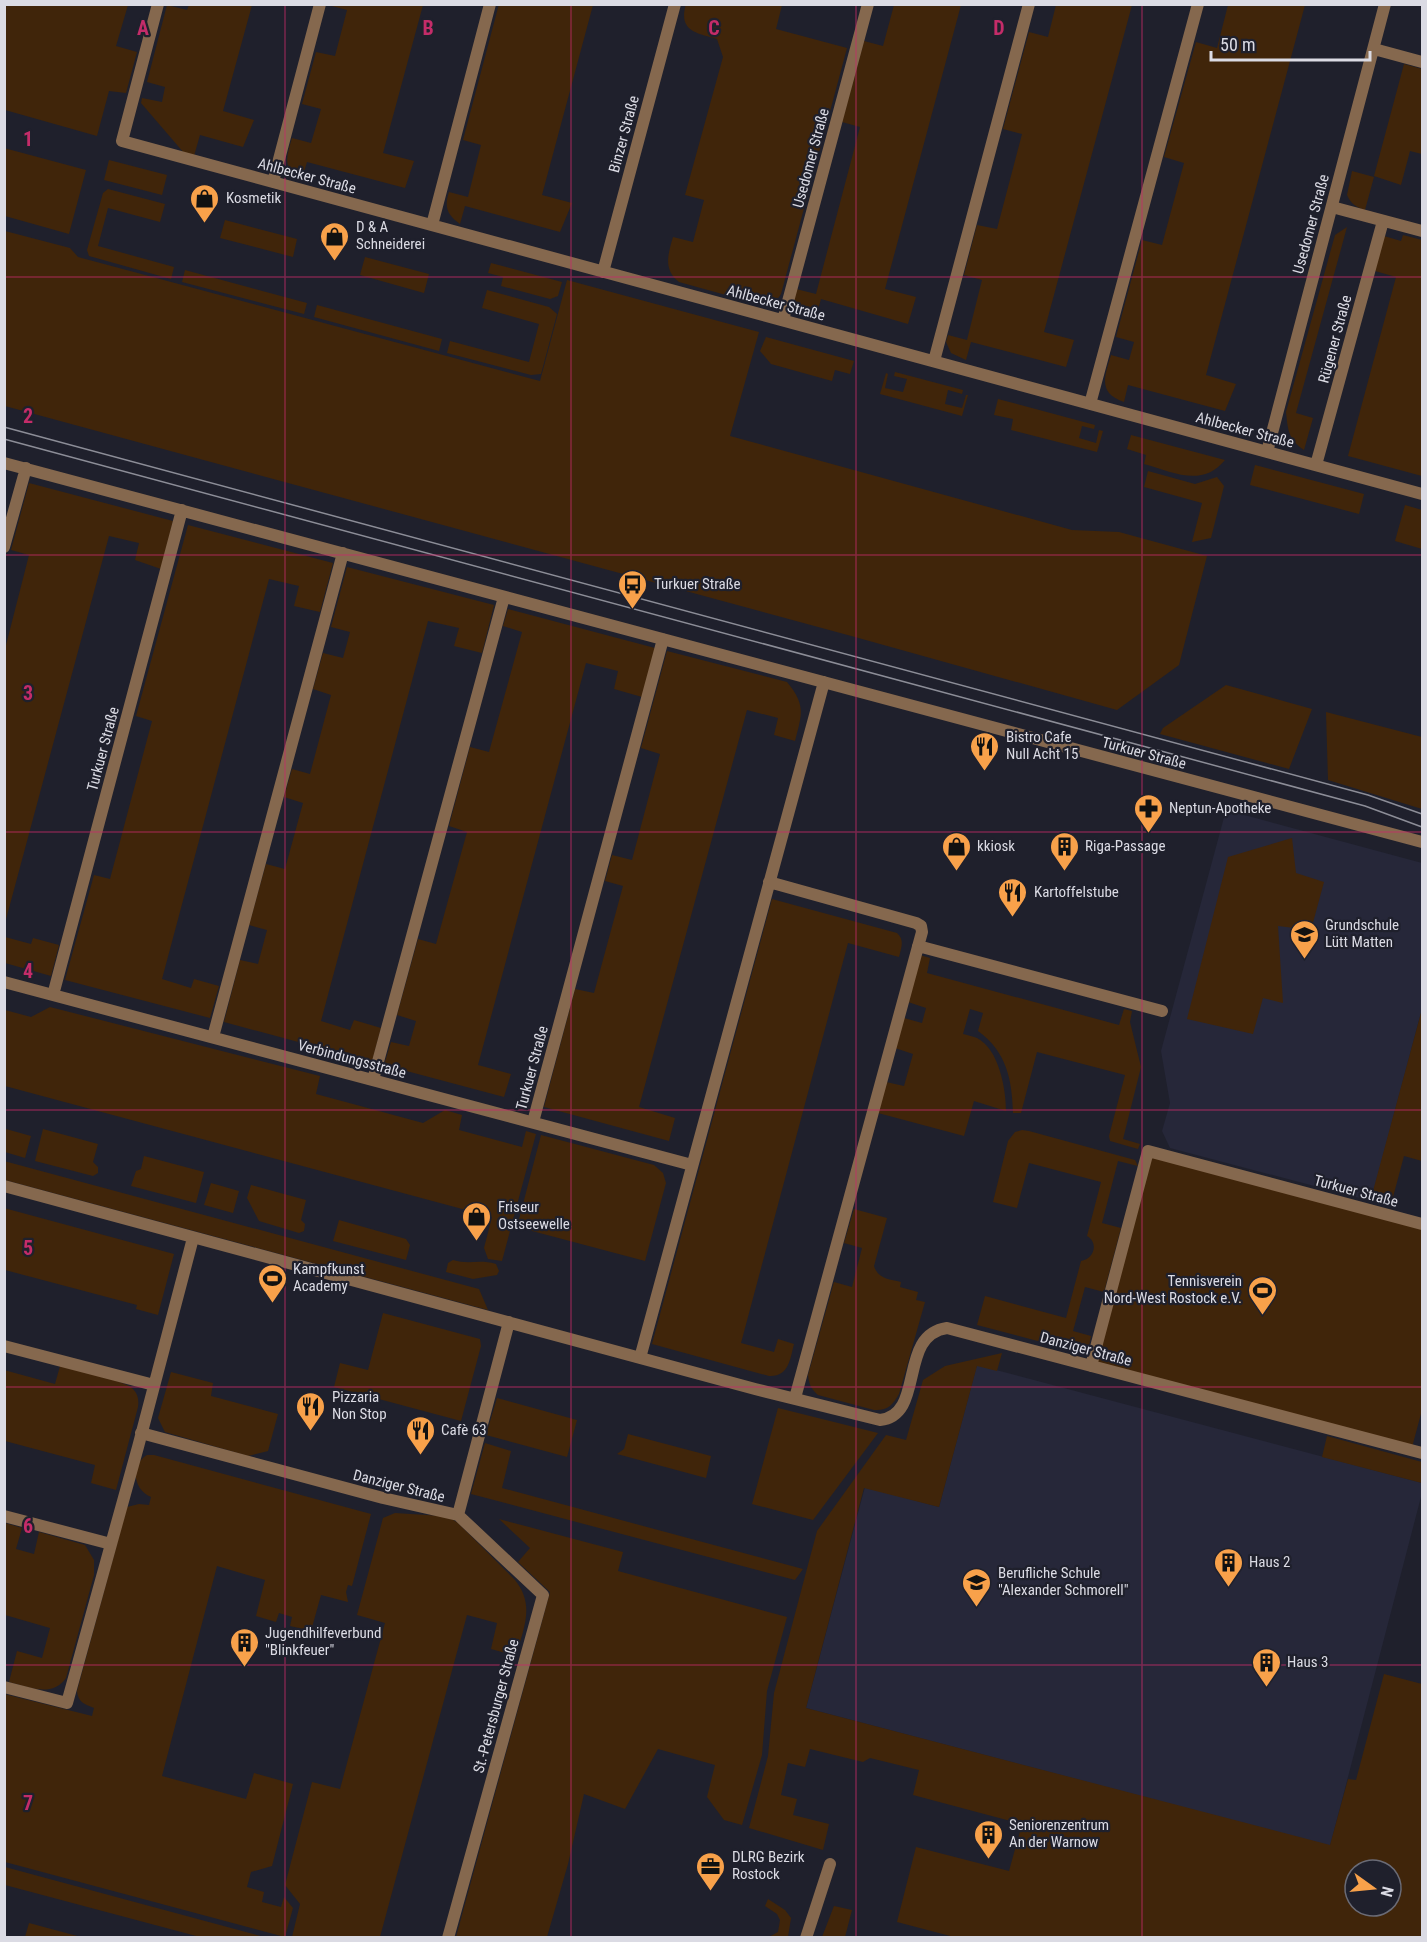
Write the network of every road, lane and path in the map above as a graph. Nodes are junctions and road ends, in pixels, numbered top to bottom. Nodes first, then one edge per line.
1 (158, 4) edge
2 (321, 4) edge
3 (490, 4) edge
4 (675, 4) edge
5 (868, 4) edge
6 (1029, 4) edge
7 (1198, 4) edge
8 (1385, 4) edge
9 (1374, 49) junction
10 (1422, 62) edge
11 (273, 182) junction
12 (1332, 207) junction
13 (1383, 221) junction
14 (432, 225) junction
15 (1422, 231) edge
16 (603, 272) junction
17 (783, 320) junction
18 (934, 361) junction
19 (1090, 404) junction
20 (1267, 452) junction
21 (4, 463) edge
22 (1316, 465) junction
23 (26, 468) junction
24 (1422, 494) edge
25 (182, 510) junction
26 (4, 547) edge
27 (343, 553) junction
28 (504, 597) junction
29 (663, 639) junction
30 (824, 682) junction
31 (1422, 842) edge
32 (770, 882) junction
33 (918, 946) junction
34 (4, 982) edge
35 (53, 995) junction
36 (1162, 1011) dead end
37 (213, 1037) junction
38 (373, 1080) junction
39 (533, 1122) junction
40 (692, 1165) junction
41 (4, 1186) edge
42 (1422, 1224) edge
43 (193, 1238) junction
44 (508, 1322) junction
45 (4, 1346) edge
46 (640, 1358) junction
47 (1091, 1366) junction
48 (154, 1385) junction
49 (795, 1398) junction
50 (141, 1433) junction
51 (1422, 1454) edge
52 (458, 1515) junction
53 (4, 1516) edge
54 (111, 1544) junction
55 (4, 1687) edge
56 (830, 1864) dead end
57 (448, 1938) edge
58 (806, 1938) edge

1 - 11 street, Ahlbecker Straße
2 - 11 street
3 - 14 street
4 - 16 street, Binzer Straße
5 - 17 street, Usedomer Straße
6 - 18 street
7 - 19 street
8 - 9 street, Usedomer Straße
9 - 10 street
9 - 12 street, Usedomer Straße
11 - 14 street, Ahlbecker Straße
12 - 13 street
12 - 20 street, Usedomer Straße
13 - 15 street
13 - 22 street, Rügener Straße
14 - 16 street, Ahlbecker Straße
16 - 17 street, Ahlbecker Straße
17 - 18 street, Ahlbecker Straße
18 - 19 street, Ahlbecker Straße
19 - 20 street, Ahlbecker Straße
20 - 22 street, Ahlbecker Straße
21 - 23 street, Turkuer Straße
22 - 24 street, Ahlbecker Straße
23 - 25 street, Turkuer Straße
23 - 26 street
25 - 27 street, Turkuer Straße
25 - 35 street, Turkuer Straße
27 - 28 street, Turkuer Straße
27 - 37 street
28 - 29 street, Turkuer Straße
28 - 38 street
29 - 30 street, Turkuer Straße
29 - 39 street, Turkuer Straße
30 - 31 street, Turkuer Straße
30 - 32 street
32 - 33 street
32 - 40 street
33 - 36 street
33 - 49 street
34 - 35 street, Verbindungsstraße
35 - 37 street, Verbindungsstraße
37 - 38 street, Verbindungsstraße
38 - 39 street, Verbindungsstraße
39 - 40 street, Verbindungsstraße
40 - 46 street
41 - 43 street, Danziger Straße
42 - 47 street, Turkuer Straße
43 - 44 street, Danziger Straße
43 - 48 street
44 - 46 street, Danziger Straße
44 - 52 street, Danziger Straße
45 - 48 street
46 - 49 street, Danziger Straße
47 - 49 street, Danziger Straße
47 - 51 street, Danziger Straße
48 - 50 street
50 - 52 street, Danziger Straße
50 - 54 street
52 - 57 street, St.-Petersburger Straße
53 - 54 street
54 - 55 street
56 - 58 street

